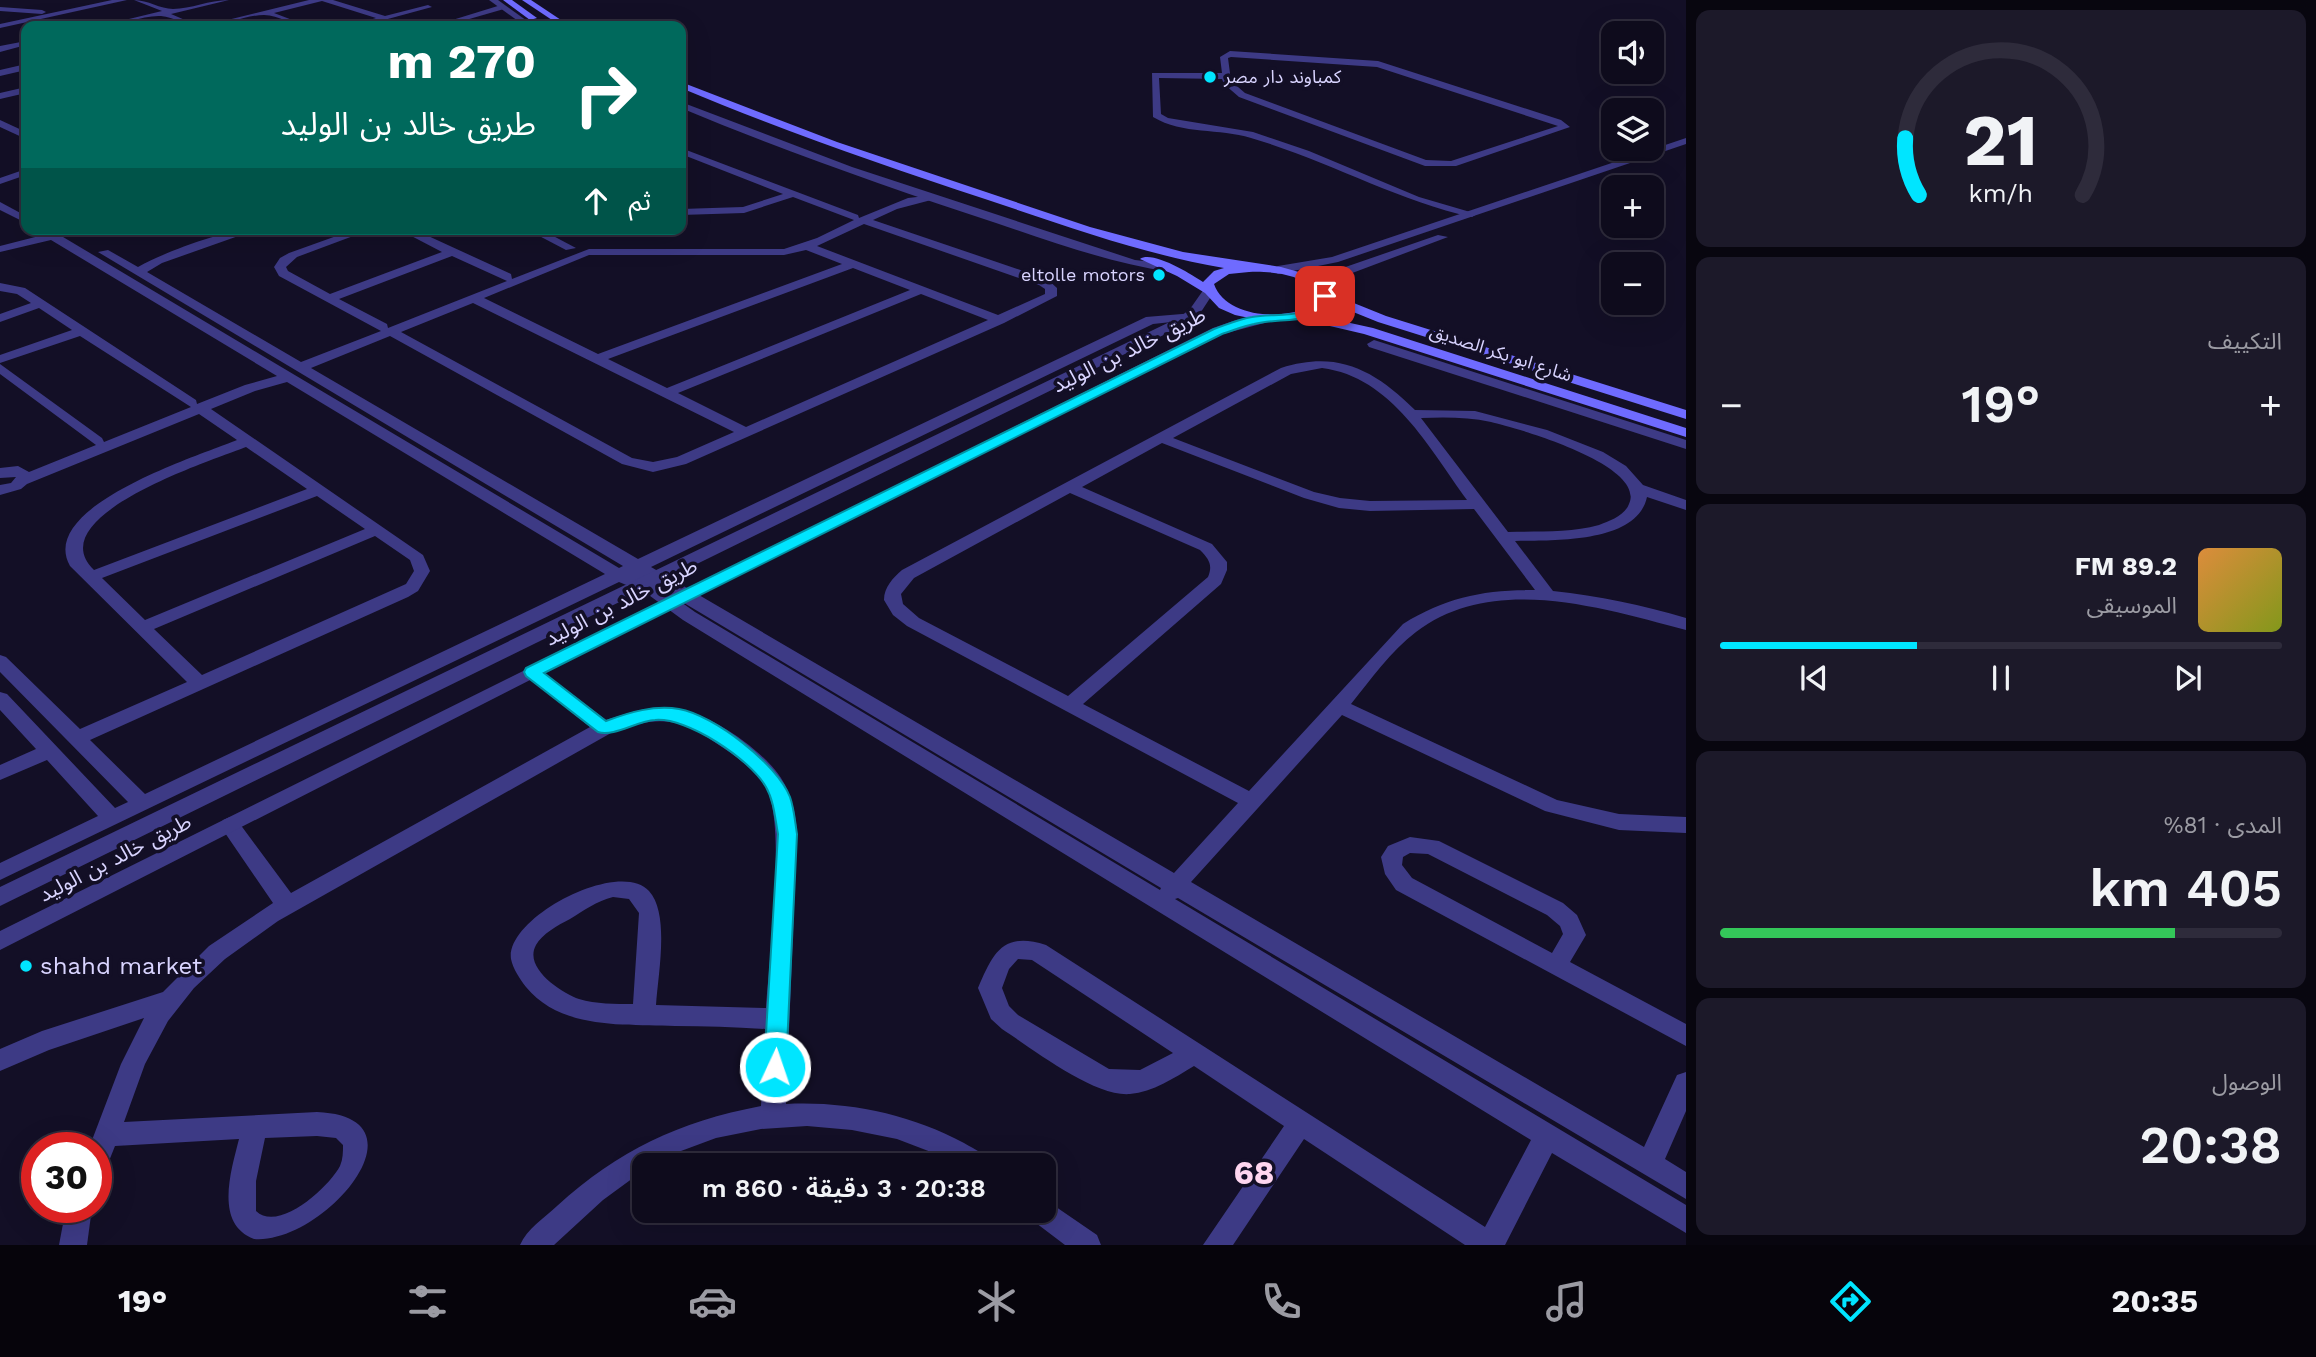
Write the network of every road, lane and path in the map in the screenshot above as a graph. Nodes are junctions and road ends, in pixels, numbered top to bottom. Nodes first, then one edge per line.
1 (123, 0) edge
2 (138, 0) edge
3 (225, 0) edge
4 (236, 0) edge
5 (319, 0) edge
6 (325, 0) edge
7 (493, 0) edge
8 (526, 0) edge
9 (504, 3) edge
10 (0, 9) edge
11 (265, 12) junction
12 (168, 14) junction
13 (51, 15) junction
14 (512, 15) junction
15 (385, 18) junction
16 (439, 18) edge
17 (21, 21) edge
18 (23, 21) edge
19 (131, 21) edge
20 (138, 21) edge
21 (184, 21) edge
22 (191, 21) edge
23 (228, 21) edge
24 (290, 21) edge
25 (373, 21) edge
26 (522, 21) edge
27 (537, 21) edge
28 (558, 21) edge
29 (0, 26) edge
30 (21, 45) edge
31 (0, 50) edge
32 (21, 68) edge
33 (0, 73) edge
34 (1226, 76) junction
35 (686, 87) edge
36 (21, 91) edge
37 (0, 96) edge
38 (686, 98) edge
39 (686, 107) edge
40 (0, 122) edge
41 (21, 133) edge
42 (1686, 141) edge
43 (1686, 150) edge
44 (686, 153) edge
45 (692, 155) junction
46 (686, 157) edge
47 (21, 171) edge
48 (21, 172) edge
49 (0, 175) edge
50 (0, 181) edge
51 (904, 188) junction
52 (0, 192) edge
53 (793, 194) junction
54 (931, 197) junction
55 (21, 204) edge
56 (0, 205) edge
57 (686, 212) edge
58 (1472, 215) junction
59 (21, 217) edge
60 (858, 219) junction
61 (1464, 229) dead end
62 (1452, 234) dead end
63 (21, 235) edge
64 (55, 235) edge
65 (61, 235) edge
66 (61, 235) edge
67 (221, 235) edge
68 (231, 235) edge
69 (350, 235) edge
70 (416, 235) edge
71 (543, 235) edge
72 (561, 235) edge
73 (0, 243) edge
74 (195, 245) junction
75 (806, 246) junction
76 (0, 249) edge
77 (570, 249) junction
78 (587, 249) junction
79 (452, 252) junction
80 (1334, 260) junction
81 (121, 262) junction
82 (852, 264) junction
83 (1170, 268) junction
84 (1250, 268) junction
85 (1353, 269) junction
86 (1278, 270) junction
87 (138, 272) junction
88 (507, 277) junction
89 (0, 287) edge
90 (920, 290) junction
91 (1208, 291) junction
92 (1323, 293) junction
93 (329, 298) junction
94 (473, 298) junction
95 (176, 302) junction
96 (40, 304) junction
97 (1303, 316) junction
98 (0, 318) edge
99 (1268, 318) junction
100 (1000, 320) junction
101 (386, 329) junction
102 (81, 331) junction
103 (1374, 344) dead end
104 (1410, 349) junction
105 (0, 359) edge
106 (597, 359) junction
107 (270, 365) junction
108 (1527, 365) junction
109 (0, 368) edge
110 (294, 369) junction
111 (1514, 377) junction
112 (666, 393) junction
113 (195, 406) junction
114 (1590, 408) junction
115 (1411, 414) junction
116 (1610, 414) junction
117 (1686, 415) edge
118 (746, 432) junction
119 (1686, 433) edge
120 (1161, 438) junction
121 (97, 440) junction
122 (247, 441) junction
123 (1686, 445) edge
124 (10, 480) edge
125 (1069, 487) junction
126 (1639, 489) junction
127 (318, 490) junction
128 (1480, 504) junction
129 (0, 505) edge
130 (1686, 505) edge
131 (377, 530) junction
132 (1504, 537) junction
133 (638, 576) junction
134 (91, 577) junction
135 (1547, 596) junction
136 (679, 599) junction
137 (1685, 623) edge
138 (143, 628) junction
139 (0, 661) edge
140 (532, 672) junction
141 (200, 684) junction
142 (0, 698) edge
143 (1070, 705) junction
144 (1340, 706) junction
145 (604, 728) junction
146 (78, 738) junction
147 (50, 751) junction
148 (0, 773) edge
149 (1253, 802) junction
150 (142, 803) junction
151 (112, 818) junction
152 (230, 825) junction
153 (1686, 825) edge
154 (0, 872) edge
155 (1175, 886) junction
156 (0, 897) edge
157 (1160, 902) junction
158 (288, 906) junction
159 (0, 942) edge
160 (1556, 965) junction
161 (170, 999) junction
162 (644, 1014) junction
163 (778, 1019) junction
164 (1686, 1036) edge
165 (1195, 1053) junction
166 (0, 1060) edge
167 (1686, 1083) edge
168 (773, 1115) junction
169 (1301, 1123) junction
170 (254, 1127) junction
171 (108, 1132) edge
172 (112, 1135) edge
173 (1547, 1136) junction
174 (1606, 1139) junction
175 (956, 1153) edge
176 (1650, 1164) junction
177 (1595, 1165) junction
178 (1686, 1186) edge
179 (1686, 1220) edge
180 (1056, 1222) edge
181 (77, 1223) edge
182 (73, 1245) edge
183 (534, 1245) edge
184 (1087, 1245) edge
185 (1217, 1245) edge
186 (1490, 1245) edge

1 - 12 street
1 - 13 street
2 - 12 street
3 - 12 street
4 - 12 street
5 - 11 street
6 - 15 street
7 - 9 street
8 - 28 main road
9 - 14 street
9 - 16 street
9 - 27 main road
10 - 13 street
11 - 23 street
11 - 24 street
12 - 19 street
12 - 20 street
12 - 21 street
12 - 22 street
13 - 18 street
14 - 16 street
14 - 26 street
15 - 16 street
15 - 25 street
17 - 29 street
30 - 31 street
32 - 33 street
34 - 34 street
34 - 58 street
35 - 84 main road
36 - 37 street
38 - 83 main road, شارع ابو بكر الصديق
39 - 51 street
40 - 41 street
42 - 58 street
43 - 61 street
44 - 45 street
45 - 46 street
45 - 53 street
47 - 49 street
48 - 50 street
51 - 54 street
51 - 60 street
52 - 55 street
53 - 57 street
53 - 60 street
54 - 60 street
54 - 83 street
56 - 59 street
58 - 80 street
60 - 75 street
60 - 78 street
60 - 100 street
62 - 85 street
63 - 73 street
64 - 76 street
65 - 81 street
66 - 95 street
67 - 74 street
68 - 74 street
69 - 93 street
70 - 79 street
71 - 77 street
72 - 78 street
74 - 81 street
74 - 87 street
75 - 78 street
75 - 82 street
77 - 78 street
77 - 88 street
78 - 94 street
79 - 88 street
79 - 93 street
80 - 85 street
80 - 86 street
81 - 87 street
82 - 90 street
82 - 106 street
83 - 91 main road, شارع ابو بكر الصديق
84 - 86 main road, شارع ابو بكر الصديق
84 - 91 main road
85 - 92 street
86 - 92 main road, شارع ابو بكر الصديق
87 - 95 street
88 - 101 street
89 - 96 street
90 - 100 street
90 - 112 street
91 - 99 main road, شارع ابو بكر الصديق
91 - 133 street, طريق خالد بن الوليد
92 - 97 main road
92 - 108 main road, شارع ابو بكر الصديق
93 - 101 street
94 - 101 street
94 - 106 street
95 - 107 street
95 - 110 street
96 - 98 street
96 - 102 street
97 - 99 main road, شارع ابو بكر الصديق
97 - 104 main road, شارع ابو بكر الصديق
99 - 136 street, طريق خالد بن الوليد
100 - 118 street
101 - 110 street
101 - 118 street
102 - 105 street
102 - 113 street
103 - 104 street
104 - 111 main road, شارع ابو بكر الصديق
104 - 114 street
106 - 112 street
107 - 110 street
107 - 113 street
108 - 111 main road
108 - 117 main road, شارع ابو بكر الصديق
109 - 121 street
110 - 113 street
110 - 133 street
111 - 114 main road, شارع ابو بكر الصديق
112 - 118 street
113 - 121 street
113 - 122 street
113 - 124 street
114 - 116 street
115 - 120 street
115 - 126 street
115 - 128 street
116 - 119 main road
116 - 123 street
120 - 125 street
120 - 128 street
121 - 124 street
122 - 127 street
122 - 134 street
124 - 129 street
125 - 143 street
125 - 143 street
126 - 130 street
126 - 132 street
127 - 131 street
127 - 134 street
128 - 132 street
131 - 138 street
131 - 141 street
132 - 135 street
133 - 136 street
133 - 150 street
133 - 156 street, طريق خالد بن الوليد
134 - 138 street
135 - 137 street
135 - 144 street
136 - 140 street, طريق خالد بن الوليد
136 - 155 street
136 - 157 street
138 - 141 street
139 - 146 street
140 - 145 street
140 - 152 street, طريق خالد بن الوليد
141 - 146 street
142 - 147 street
143 - 149 street
144 - 149 street
144 - 153 street
145 - 158 street
145 - 163 street
146 - 150 street
147 - 148 street
147 - 151 street
149 - 155 street
150 - 151 street
151 - 154 street
152 - 158 street
152 - 159 street, طريق خالد بن الوليد
155 - 157 street
155 - 174 street
157 - 173 street
158 - 161 street
160 - 160 street
160 - 164 street
161 - 166 street
161 - 171 street
162 - 162 street
162 - 163 street
163 - 168 street
165 - 165 street
165 - 169 street
167 - 176 street
168 - 175 street
168 - 183 street
169 - 185 street
169 - 186 street
170 - 170 street
170 - 172 street
173 - 177 street
173 - 186 street
174 - 176 street
174 - 177 street
176 - 178 street
177 - 179 street
180 - 184 street
181 - 182 street

